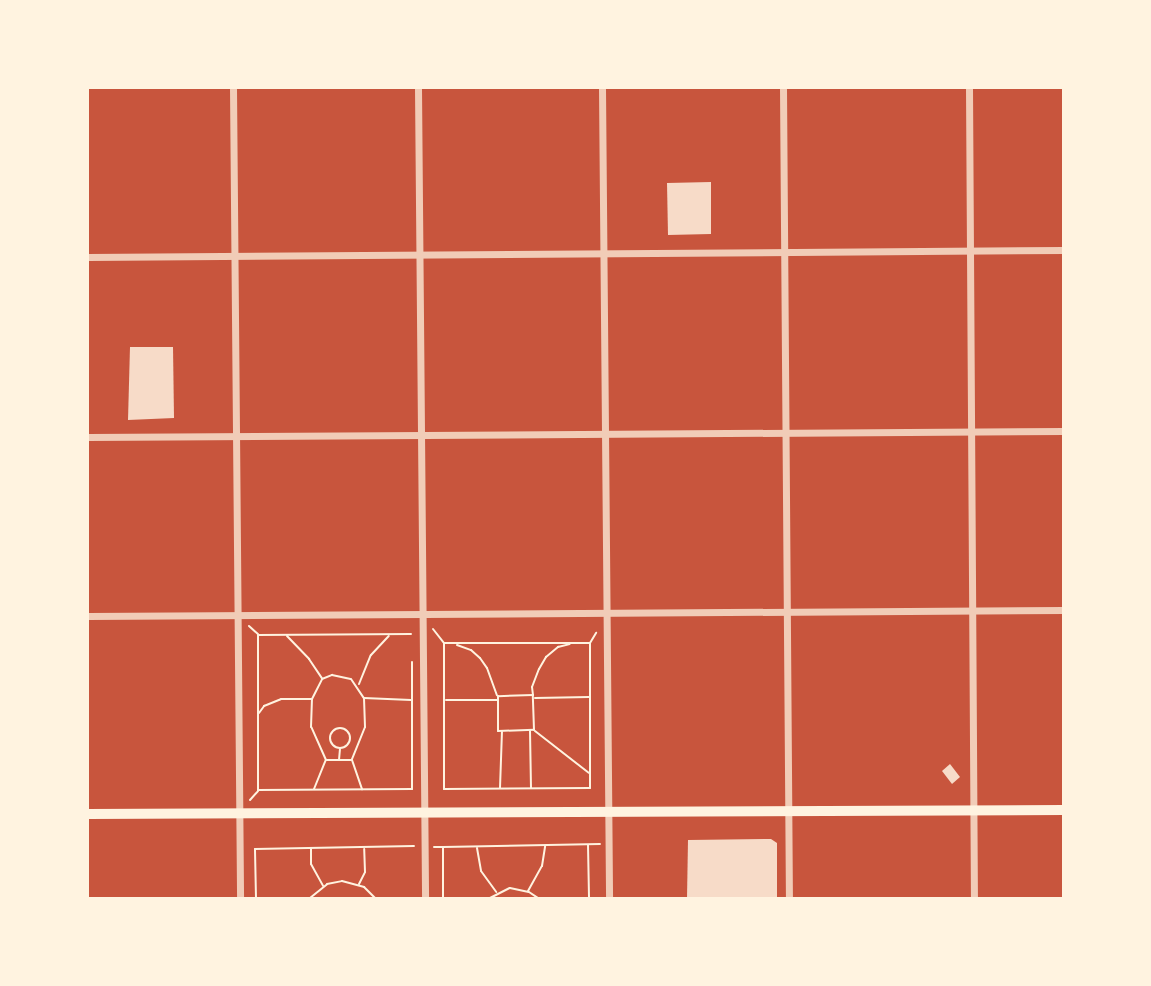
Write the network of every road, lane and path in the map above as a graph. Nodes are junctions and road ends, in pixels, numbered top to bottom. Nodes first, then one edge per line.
1 (233, 88) edge
2 (418, 88) edge
3 (602, 88) edge
4 (783, 88) edge
5 (969, 88) edge
6 (1063, 250) edge
7 (970, 251) junction
8 (783, 253) junction
9 (604, 254) junction
10 (420, 256) junction
11 (88, 257) edge
12 (234, 257) junction
13 (971, 431) junction
14 (1063, 431) edge
15 (785, 432) junction
16 (606, 434) junction
17 (422, 435) junction
18 (236, 436) junction
19 (88, 437) edge
20 (1063, 610) edge
21 (973, 611) junction
22 (787, 612) junction
23 (608, 613) junction
24 (423, 614) junction
25 (238, 615) junction
26 (88, 616) edge
27 (412, 634) dead end
28 (390, 635) dead end
29 (287, 636) dead end
30 (444, 643) junction
31 (452, 643) junction
32 (575, 643) junction
33 (412, 661) dead end
34 (322, 679) junction
35 (358, 686) junction
36 (533, 696) junction
37 (590, 697) junction
38 (364, 698) junction
39 (498, 698) junction
40 (312, 699) junction
41 (444, 700) junction
42 (412, 701) junction
43 (258, 714) junction
44 (532, 730) junction
45 (502, 731) junction
46 (340, 748) junction
47 (339, 760) junction
48 (352, 760) junction
49 (326, 761) junction
50 (590, 773) junction
51 (500, 788) junction
52 (531, 788) junction
53 (314, 790) junction
54 (363, 790) junction
55 (974, 810) junction
56 (1063, 810) edge
57 (790, 811) junction
58 (609, 812) junction
59 (239, 813) junction
60 (424, 813) junction
61 (88, 814) edge
62 (545, 845) junction
63 (415, 846) dead end
64 (477, 846) junction
65 (364, 847) junction
66 (311, 848) junction
67 (359, 885) junction
68 (323, 887) junction
69 (528, 891) junction
70 (497, 893) junction
71 (240, 898) edge
72 (256, 898) edge
73 (310, 898) edge
74 (375, 898) edge
75 (425, 898) edge
76 (443, 898) edge
77 (490, 898) edge
78 (538, 898) edge
79 (589, 898) edge
80 (609, 898) edge
81 (789, 898) edge
82 (974, 898) edge

1 - 12 street
2 - 10 street
3 - 9 street
4 - 8 street
5 - 7 street
6 - 7 street
7 - 8 street
7 - 13 street
8 - 9 street
8 - 15 street
9 - 10 street
9 - 16 street
10 - 12 street
10 - 17 street
11 - 12 street
12 - 18 street
13 - 14 street
13 - 15 street
13 - 21 street
15 - 16 street
15 - 22 street
16 - 17 street
16 - 23 street
17 - 18 street
17 - 24 street
18 - 19 street
18 - 25 street
20 - 21 street
21 - 22 street
21 - 55 street
22 - 23 street
22 - 57 street
23 - 24 street
23 - 58 street
24 - 25 street
24 - 30 path
24 - 60 street
25 - 26 street
25 - 59 street
27 - 43 path
28 - 35 path
29 - 34 path
30 - 31 path
30 - 41 path
31 - 32 path
31 - 39 path
32 - 36 path
32 - 37 path
33 - 42 path
34 - 35 path
34 - 40 path
35 - 38 path
36 - 37 path
36 - 39 path
36 - 44 path
37 - 50 path
38 - 42 path
38 - 48 path
39 - 41 path
39 - 45 path
40 - 43 path
40 - 49 path
41 - 51 path
42 - 54 path
43 - 53 path
44 - 45 path
44 - 50 path
44 - 52 path
45 - 51 path
46 - 46 path
46 - 47 path
47 - 48 path
47 - 49 path
48 - 54 path
49 - 53 path
50 - 52 path
51 - 52 path
53 - 54 path
55 - 56 main road
55 - 57 main road
55 - 82 street
57 - 58 main road
57 - 81 street
58 - 60 main road
58 - 80 street
59 - 60 main road
59 - 61 main road
59 - 71 street
60 - 75 street
62 - 64 path
62 - 69 path
62 - 79 path
63 - 65 path
64 - 70 path
64 - 76 path
65 - 66 path
65 - 67 path
66 - 68 path
66 - 72 path
67 - 68 path
67 - 74 path
68 - 73 path
69 - 70 path
69 - 78 path
70 - 77 path

